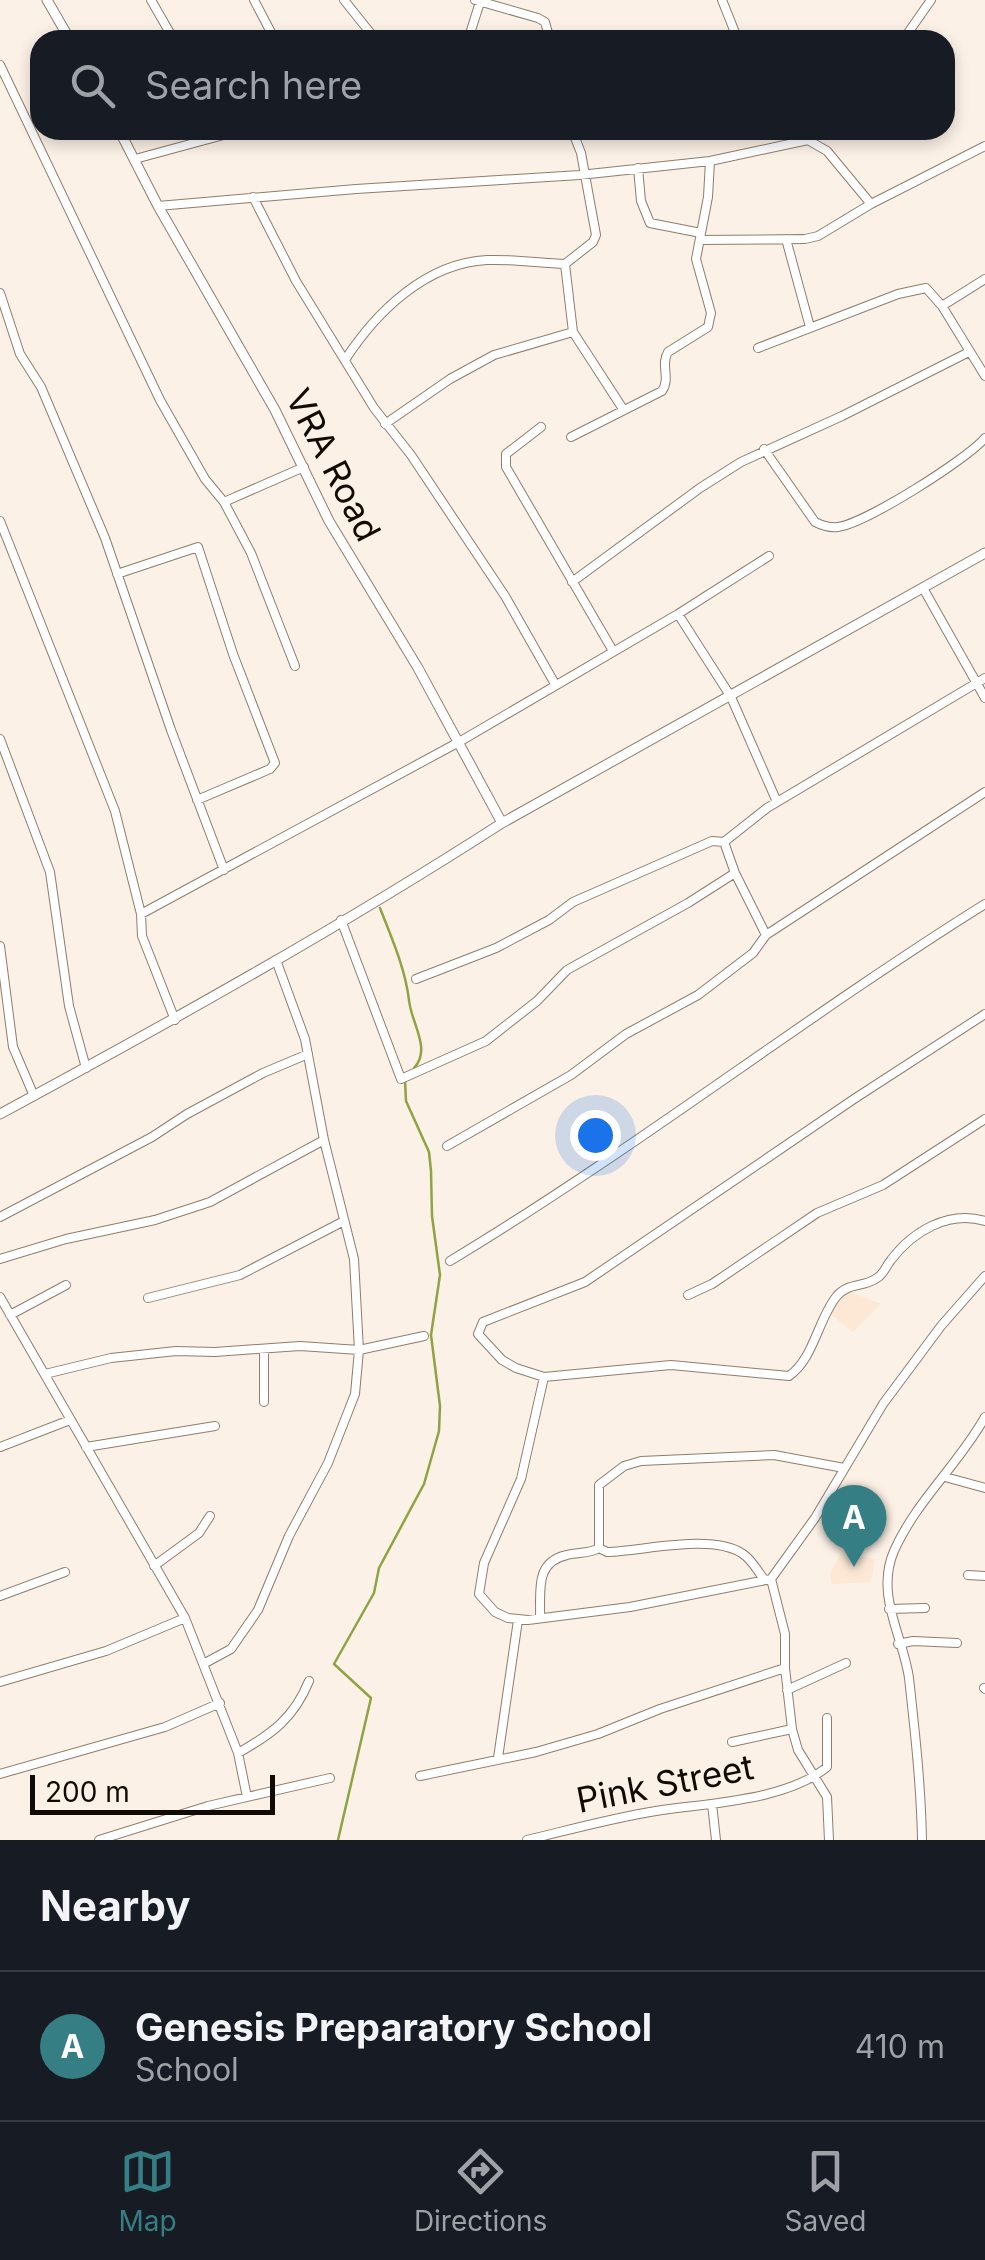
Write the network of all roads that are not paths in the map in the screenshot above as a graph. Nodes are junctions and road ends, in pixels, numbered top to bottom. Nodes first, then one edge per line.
1 (48, 0) edge
2 (151, 0) edge
3 (254, 0) edge
4 (344, 0) edge
5 (722, 0) edge
6 (931, 0) edge
7 (477, 1) edge
8 (64, 30) edge
9 (168, 30) edge
10 (269, 30) edge
11 (368, 30) edge
12 (470, 30) edge
13 (547, 30) edge
14 (734, 30) edge
15 (910, 30) edge
16 (0, 65) edge
17 (30, 129) edge
18 (35, 140) edge
19 (125, 140) edge
20 (196, 140) edge
21 (578, 140) edge
22 (802, 141) joint
23 (985, 146) edge
24 (135, 159) junction
25 (710, 161) junction
26 (638, 168) junction
27 (584, 174) junction
28 (252, 197) junction
29 (870, 204) junction
30 (158, 206) junction
31 (700, 236) junction
32 (786, 239) junction
33 (565, 264) junction
34 (985, 279) edge
35 (0, 293) edge
36 (942, 306) junction
37 (810, 328) junction
38 (573, 332) junction
39 (758, 348) dead end
40 (969, 352) junction
41 (345, 360) junction
42 (985, 376) edge
43 (623, 409) junction
44 (385, 424) junction
45 (541, 428) dead end
46 (570, 437) dead end
47 (985, 438) edge
48 (764, 449) junction
49 (304, 467) junction
50 (224, 502) junction
51 (0, 520) edge
52 (985, 553) edge
53 (769, 556) dead end
54 (116, 574) junction
55 (572, 582) junction
56 (924, 588) junction
57 (678, 614) junction
58 (613, 651) junction
59 (295, 666) dead end
60 (980, 681) edge
61 (554, 684) junction
62 (731, 697) junction
63 (985, 698) edge
64 (0, 739) edge
65 (459, 742) junction
66 (985, 792) edge
67 (197, 800) junction
68 (777, 802) junction
69 (502, 823) junction
70 (724, 842) junction
71 (224, 870) junction
72 (735, 873) junction
73 (985, 904) edge
74 (141, 914) junction
75 (341, 920) junction
76 (766, 935) junction
77 (0, 946) edge
78 (276, 960) junction
79 (416, 979) dead end
80 (985, 1014) edge
81 (175, 1020) junction
82 (308, 1054) junction
83 (86, 1068) junction
84 (34, 1096) junction
85 (0, 1114) edge
86 (985, 1119) edge
87 (324, 1140) junction
88 (447, 1146) dead end
89 (0, 1217) edge
90 (985, 1220) edge
91 (344, 1221) junction
92 (0, 1259) edge
93 (450, 1261) dead end
94 (985, 1276) edge
95 (66, 1285) dead end
96 (688, 1294) dead end
97 (0, 1297) edge
98 (148, 1298) dead end
99 (10, 1314) junction
100 (424, 1336) dead end
101 (264, 1350) junction
102 (359, 1350) junction
103 (45, 1374) junction
104 (544, 1377) junction
105 (264, 1402) dead end
106 (985, 1417) edge
107 (70, 1420) junction
108 (215, 1426) dead end
109 (0, 1447) edge
110 (86, 1447) junction
111 (844, 1468) junction
112 (945, 1477) junction
113 (985, 1488) edge
114 (210, 1516) dead end
115 (600, 1548) junction
116 (154, 1566) junction
117 (65, 1572) dead end
118 (968, 1575) dead end
119 (985, 1576) edge
120 (767, 1579) junction
121 (0, 1596) edge
122 (925, 1608) dead end
123 (890, 1609) junction
124 (185, 1618) junction
125 (540, 1618) junction
126 (518, 1620) junction
127 (957, 1643) dead end
128 (898, 1644) junction
129 (205, 1662) junction
130 (846, 1663) dead end
131 (785, 1668) junction
132 (308, 1681) dead end
133 (0, 1682) edge
134 (787, 1690) junction
135 (220, 1703) junction
136 (827, 1718) dead end
137 (792, 1729) junction
138 (732, 1742) dead end
139 (238, 1753) junction
140 (498, 1758) junction
141 (0, 1774) edge
142 (420, 1776) dead end
143 (812, 1776) junction
144 (330, 1778) dead end
145 (246, 1798) junction
146 (712, 1804) junction
147 (99, 1840) edge
148 (527, 1840) edge
149 (716, 1840) edge
150 (829, 1840) edge
151 (922, 1840) edge

1 - 8 street
2 - 9 street
3 - 10 street
4 - 11 street
5 - 14 street
6 - 15 street
7 - 12 street
7 - 13 street
16 - 17 street
18 - 50 street
19 - 24 street, VRA Road
20 - 24 street
21 - 27 street
22 - 25 street
22 - 29 street
23 - 29 street
24 - 30 street, VRA Road
25 - 26 street
25 - 31 street
26 - 27 street
26 - 31 street
27 - 28 street
27 - 33 street
28 - 30 street
28 - 41 street
29 - 32 street
30 - 49 street, VRA Road
31 - 32 street
31 - 43 street
32 - 37 street
33 - 38 street
33 - 41 street
34 - 36 street
35 - 54 street
36 - 37 street
36 - 40 street
37 - 39 street
38 - 43 street
38 - 44 street
40 - 42 street
40 - 48 street
41 - 44 street
43 - 46 street
44 - 61 street
45 - 55 street
47 - 48 street
48 - 55 street
49 - 50 street
49 - 65 street, VRA Road
50 - 59 street
51 - 74 street
52 - 56 street
53 - 57 street
54 - 67 street
54 - 67 street
55 - 58 street
56 - 60 street
56 - 62 street
57 - 58 street
57 - 62 street
58 - 61 street
60 - 63 street
60 - 68 street
61 - 65 street
62 - 68 street
62 - 69 street
64 - 83 street
65 - 69 street, VRA Road
65 - 71 street
66 - 76 street
67 - 71 street
68 - 70 street
69 - 75 street
70 - 72 street
70 - 79 street
71 - 74 street
72 - 75 street
72 - 76 street
73 - 93 street
74 - 81 street
75 - 78 street
76 - 88 street
77 - 84 street
78 - 81 street
78 - 82 street
80 - 104 street
81 - 83 street
82 - 87 street
82 - 89 street
83 - 84 street
84 - 85 street
86 - 96 street
87 - 91 street
87 - 92 street
90 - 104 street
91 - 98 street
91 - 102 street
94 - 111 street
95 - 99 street
97 - 99 street
99 - 103 street
100 - 102 street
101 - 102 street
101 - 103 street
101 - 105 street
102 - 129 street
103 - 107 street
104 - 126 street
106 - 112 street
107 - 109 street
107 - 110 street
108 - 110 street
110 - 116 street
111 - 115 street
111 - 120 street
112 - 113 street
112 - 123 street
114 - 116 street
115 - 120 street
115 - 125 street
116 - 124 street
117 - 121 street
118 - 119 street
120 - 125 street
120 - 131 street
122 - 123 street
123 - 128 street
124 - 129 street
124 - 133 street
125 - 126 street
126 - 140 street
127 - 128 street
128 - 151 street
129 - 135 street
130 - 134 street
131 - 134 street
131 - 140 street
132 - 139 street
134 - 137 street
135 - 139 street
135 - 141 street
136 - 143 street
137 - 138 street
137 - 143 street
139 - 145 street
140 - 142 street
143 - 146 street, Pink Street
143 - 150 street
144 - 145 street
145 - 147 street
146 - 148 street, Pink Street
146 - 149 street

